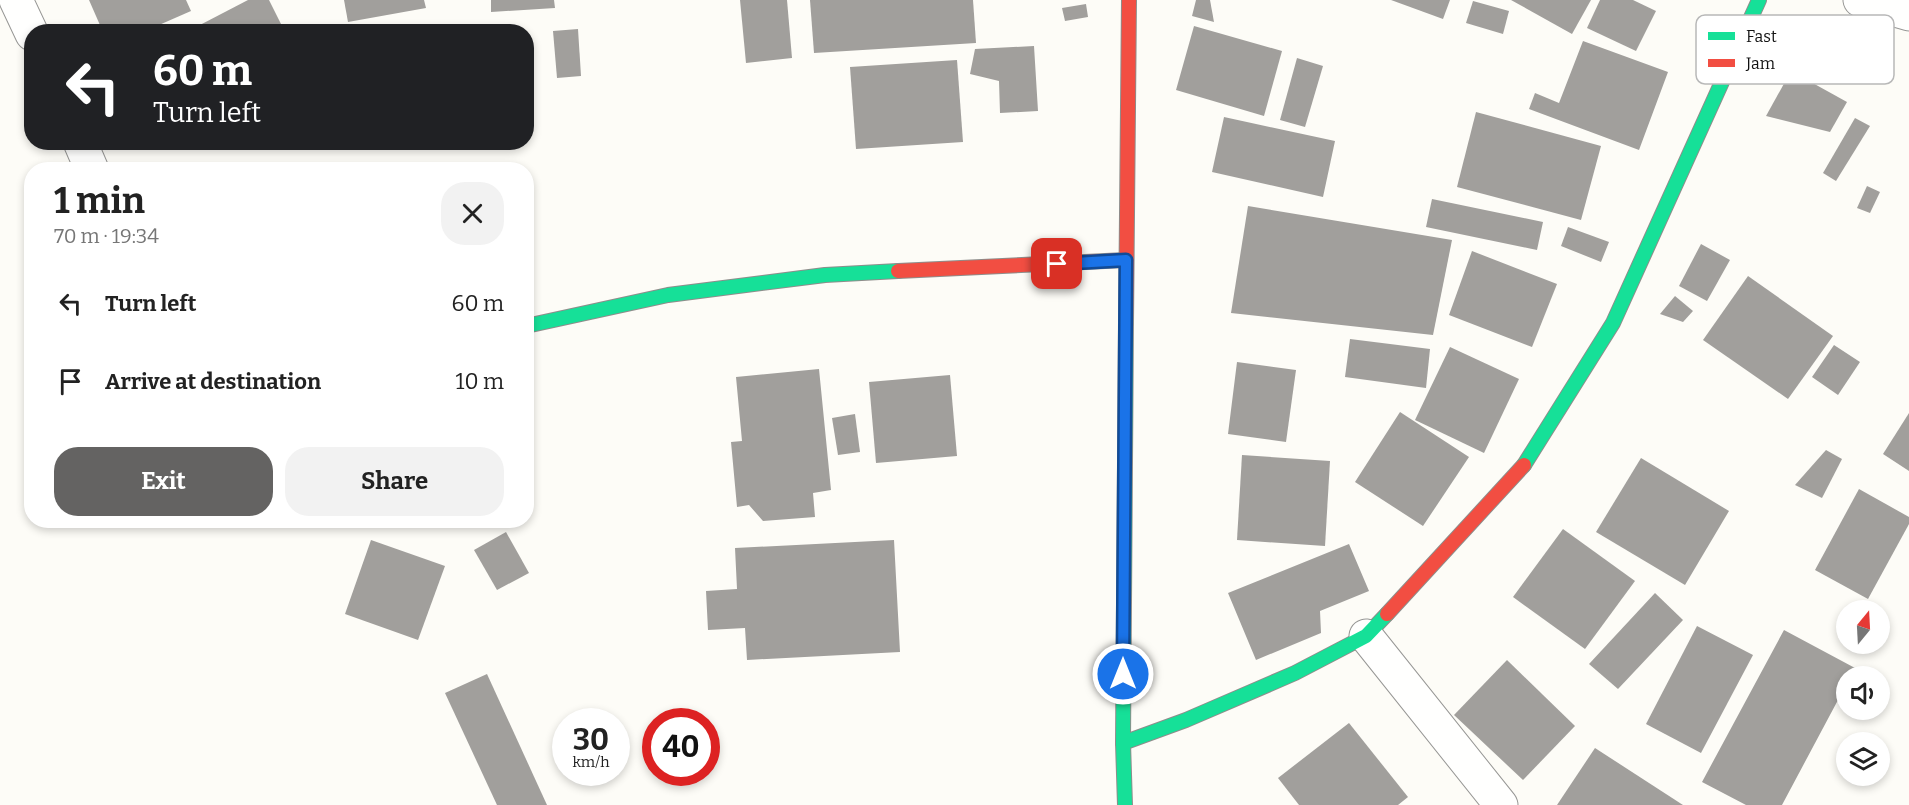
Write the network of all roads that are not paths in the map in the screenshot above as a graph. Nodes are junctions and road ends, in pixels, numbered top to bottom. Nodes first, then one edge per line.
1 (16, 0) edge
2 (1128, 0) edge
3 (1759, 0) edge
4 (1860, 0) edge
5 (1909, 14) edge
6 (1752, 15) edge
7 (27, 24) edge
8 (1721, 84) edge
9 (1126, 260) junction
10 (534, 324) edge
11 (1366, 636) junction
12 (1123, 743) junction
13 (1125, 805) edge
14 (1501, 805) edge

1 - 7 street
2 - 9 street
3 - 6 street
4 - 5 street
8 - 11 street
9 - 10 street
9 - 12 street
11 - 12 street
11 - 14 street
12 - 13 street

